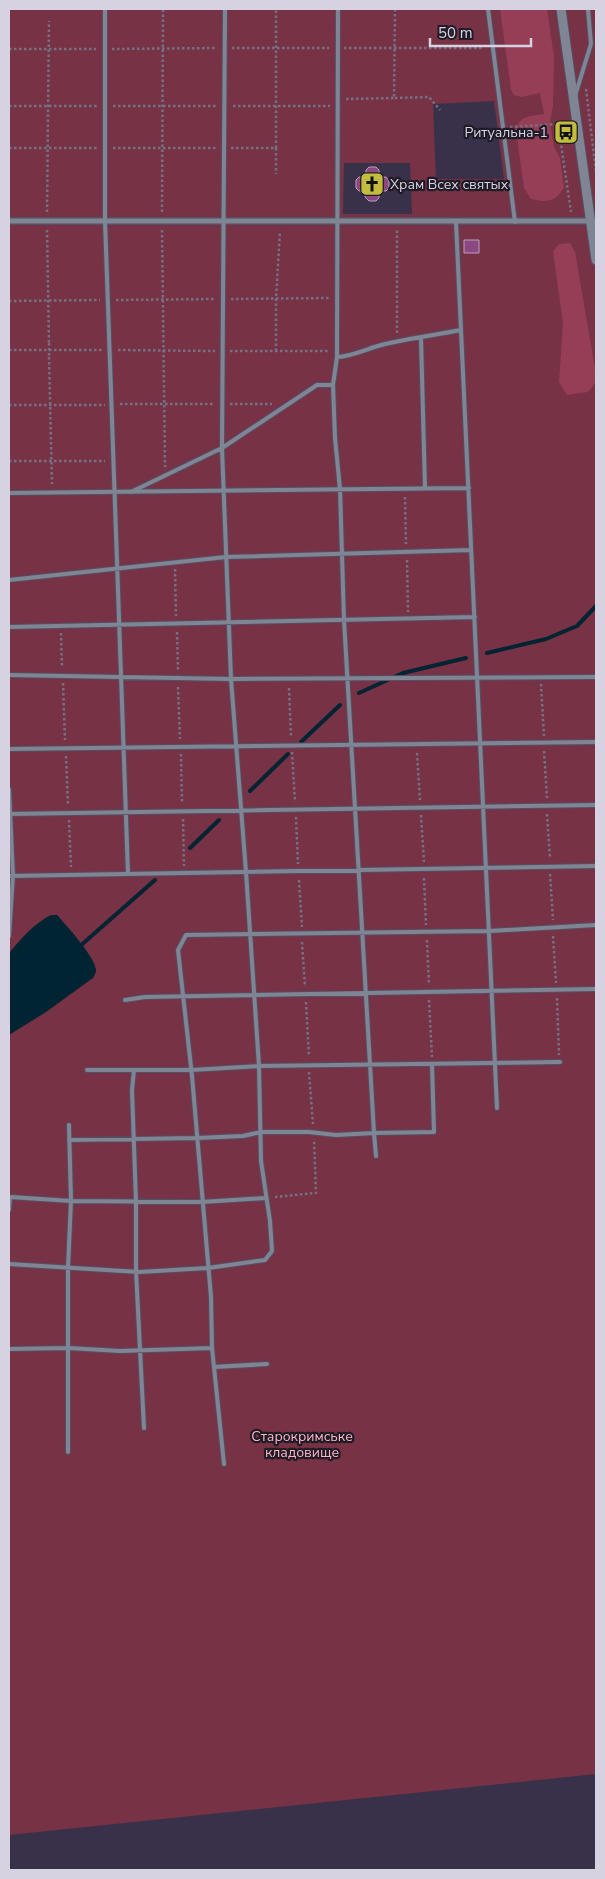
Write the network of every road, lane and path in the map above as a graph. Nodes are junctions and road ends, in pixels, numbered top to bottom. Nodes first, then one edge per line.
1 (105, 9) edge
2 (163, 9) edge
3 (225, 9) edge
4 (276, 9) edge
5 (338, 9) edge
6 (395, 9) edge
7 (488, 9) edge
8 (561, 9) edge
9 (588, 9) edge
10 (49, 21) dead end
11 (225, 48) junction
12 (276, 48) junction
13 (338, 48) junction
14 (395, 48) junction
15 (493, 48) junction
16 (9, 49) edge
17 (48, 49) junction
18 (105, 49) junction
19 (164, 49) junction
20 (586, 87) dead end
21 (394, 98) junction
22 (337, 99) junction
23 (574, 100) junction
24 (9, 106) edge
25 (48, 106) junction
26 (105, 106) junction
27 (163, 106) junction
28 (224, 106) junction
29 (276, 106) junction
30 (337, 106) junction
31 (440, 110) dead end
32 (503, 127) junction
33 (9, 148) edge
34 (47, 148) junction
35 (105, 148) junction
36 (163, 148) junction
37 (224, 148) junction
38 (276, 148) junction
39 (596, 172) edge
40 (276, 174) dead end
41 (9, 221) edge
42 (47, 221) junction
43 (106, 221) junction
44 (162, 221) junction
45 (591, 221) junction
46 (224, 222) junction
47 (280, 222) junction
48 (337, 222) junction
49 (397, 222) junction
50 (456, 222) junction
51 (515, 222) junction
52 (572, 222) junction
53 (596, 260) edge
54 (337, 298) junction
55 (223, 299) junction
56 (276, 299) junction
57 (108, 300) junction
58 (163, 300) junction
59 (9, 301) edge
60 (48, 301) junction
61 (461, 330) junction
62 (422, 338) junction
63 (396, 341) junction
64 (9, 350) edge
65 (110, 350) junction
66 (164, 350) junction
67 (223, 351) junction
68 (276, 351) junction
69 (336, 351) junction
70 (336, 357) junction
71 (333, 385) junction
72 (112, 404) junction
73 (164, 404) junction
74 (222, 404) junction
75 (289, 404) junction
76 (9, 405) edge
77 (50, 405) junction
78 (222, 448) junction
79 (9, 461) edge
80 (51, 461) junction
81 (114, 461) junction
82 (165, 476) junction
83 (425, 488) junction
84 (468, 488) junction
85 (340, 489) junction
86 (224, 491) junction
87 (115, 492) junction
88 (131, 492) junction
89 (9, 493) edge
90 (52, 493) junction
91 (471, 550) junction
92 (342, 554) junction
93 (226, 557) junction
94 (174, 563) junction
95 (118, 569) junction
96 (9, 580) edge
97 (475, 617) junction
98 (344, 620) junction
99 (229, 623) junction
100 (176, 624) junction
101 (120, 626) junction
102 (9, 627) edge
103 (9, 675) edge
104 (121, 677) junction
105 (477, 677) junction
106 (596, 677) edge
107 (178, 678) junction
108 (348, 678) junction
109 (231, 679) junction
110 (288, 679) junction
111 (596, 742) edge
112 (481, 744) junction
113 (417, 745) junction
114 (236, 746) junction
115 (292, 746) junction
116 (352, 746) junction
117 (124, 747) junction
118 (180, 747) junction
119 (9, 749) edge
120 (9, 789) edge
121 (596, 805) edge
122 (484, 806) junction
123 (420, 807) junction
124 (356, 808) junction
125 (295, 809) junction
126 (241, 810) junction
127 (182, 811) junction
128 (126, 812) junction
129 (9, 814) edge
130 (596, 866) edge
131 (486, 868) junction
132 (424, 869) junction
133 (360, 870) junction
134 (298, 871) junction
135 (246, 872) junction
136 (184, 873) junction
137 (128, 874) junction
138 (11, 875) edge
139 (596, 926) edge
140 (489, 930) junction
141 (427, 931) junction
142 (302, 932) junction
143 (363, 932) junction
144 (250, 934) junction
145 (9, 936) edge
146 (596, 989) edge
147 (492, 990) junction
148 (429, 992) junction
149 (367, 993) junction
150 (305, 994) junction
151 (254, 995) junction
152 (182, 997) junction
153 (125, 1000) dead end
154 (560, 1062) dead end
155 (496, 1063) junction
156 (371, 1064) junction
157 (432, 1064) junction
158 (309, 1065) junction
159 (259, 1066) junction
160 (87, 1070) dead end
161 (134, 1070) junction
162 (191, 1070) junction
163 (497, 1108) dead end
164 (69, 1125) dead end
165 (260, 1132) junction
166 (314, 1133) junction
167 (374, 1133) junction
168 (197, 1138) junction
169 (69, 1140) junction
170 (134, 1140) junction
171 (376, 1156) dead end
172 (10, 1197) edge
173 (265, 1198) junction
174 (71, 1201) junction
175 (136, 1202) junction
176 (202, 1202) junction
177 (9, 1210) edge
178 (9, 1264) edge
179 (68, 1268) junction
180 (208, 1268) junction
181 (136, 1271) junction
182 (68, 1348) junction
183 (212, 1348) junction
184 (9, 1349) edge
185 (139, 1350) junction
186 (267, 1364) dead end
187 (214, 1367) junction
188 (144, 1428) dead end
189 (68, 1452) dead end
190 (224, 1464) dead end

1 - 18 lane
2 - 19 path
3 - 11 lane
4 - 12 path
5 - 13 lane
6 - 14 path
7 - 15 lane
8 - 23 street
9 - 23 lane
10 - 17 path
11 - 12 path
11 - 19 path
11 - 28 lane
12 - 13 path
12 - 29 path
13 - 14 path
13 - 22 lane
14 - 15 path
14 - 21 path
15 - 32 lane
16 - 17 path
17 - 18 path
17 - 25 path
18 - 19 path
18 - 26 lane
19 - 27 path
20 - 39 path
21 - 22 path
21 - 31 path
22 - 30 lane
23 - 45 street
24 - 25 path
25 - 26 path
25 - 34 path
26 - 27 path
26 - 35 lane
27 - 28 path
27 - 36 path
28 - 29 path
28 - 37 lane
29 - 30 path
29 - 38 path
30 - 48 lane
32 - 51 lane
32 - 52 path
33 - 34 path
34 - 35 path
34 - 42 path
35 - 36 path
35 - 43 lane
36 - 37 path
36 - 44 path
37 - 38 path
37 - 46 lane
38 - 40 path
41 - 42 street
42 - 43 street
42 - 60 path
43 - 44 street
43 - 57 lane
44 - 46 street
44 - 58 path
45 - 52 street
45 - 53 street
46 - 47 street
46 - 55 lane
47 - 48 street
47 - 56 path
48 - 49 street
48 - 54 lane
49 - 50 street
49 - 63 path
50 - 51 street
50 - 61 lane
51 - 52 street
54 - 56 path
54 - 69 lane
55 - 56 path
55 - 58 path
55 - 67 lane
56 - 68 path
57 - 58 path
57 - 60 path
57 - 65 lane
58 - 66 path
59 - 60 path
60 - 77 path, bridge
61 - 62 lane
61 - 84 lane
62 - 63 lane
62 - 83 lane
63 - 70 lane
64 - 65 path
65 - 66 path
65 - 72 lane
66 - 67 path
66 - 73 path
67 - 68 path
67 - 74 lane
68 - 69 path
69 - 70 lane
70 - 71 lane
71 - 75 lane
71 - 85 lane
72 - 73 path
72 - 77 path
72 - 81 lane
73 - 74 path
73 - 82 path
74 - 75 path
74 - 78 lane
75 - 78 lane
76 - 77 path
77 - 80 path
78 - 82 lane
78 - 86 lane
79 - 80 path
80 - 81 path
80 - 90 path
81 - 87 lane
82 - 88 lane
83 - 84 lane
83 - 85 lane
84 - 91 lane
85 - 86 lane
85 - 92 lane
86 - 88 lane
86 - 93 lane
87 - 88 lane
87 - 90 lane
87 - 95 lane
89 - 90 lane
91 - 92 lane
91 - 97 lane
92 - 93 lane
92 - 98 lane
93 - 94 lane
93 - 99 lane
94 - 95 lane
94 - 100 path
95 - 96 lane
95 - 101 lane
97 - 98 lane
97 - 105 lane
98 - 99 lane
98 - 108 lane
99 - 100 lane
99 - 109 lane
100 - 101 lane
100 - 107 path
101 - 102 lane
101 - 104 lane
103 - 104 lane
104 - 107 lane
104 - 117 lane
105 - 106 lane
105 - 108 lane
105 - 112 lane
107 - 109 lane
107 - 118 path
108 - 110 lane
108 - 116 lane
109 - 110 lane
109 - 114 lane
110 - 115 path
111 - 112 lane
112 - 113 lane
112 - 122 lane
113 - 116 lane
113 - 123 path
114 - 115 lane
114 - 118 lane
114 - 126 lane
115 - 116 lane
115 - 125 path
116 - 124 lane
117 - 118 lane
117 - 119 lane
117 - 128 lane
118 - 127 path
120 - 129 lane
121 - 122 lane
122 - 123 lane
122 - 131 lane
123 - 124 lane
123 - 132 path
124 - 125 lane
124 - 133 lane
125 - 126 lane
125 - 134 path
126 - 127 lane
126 - 135 lane
127 - 128 lane
127 - 136 path
128 - 129 lane
128 - 137 lane
129 - 138 lane
130 - 131 lane
131 - 132 lane
131 - 140 lane
132 - 133 lane
132 - 141 path
133 - 134 lane
133 - 143 lane
134 - 135 lane
134 - 142 path
135 - 136 lane
135 - 144 lane
136 - 137 lane
137 - 138 lane
138 - 145 lane
139 - 140 lane
140 - 141 lane
140 - 147 lane
141 - 143 lane
141 - 148 path
142 - 143 lane
142 - 144 lane
142 - 150 path
143 - 149 lane
144 - 151 lane
144 - 152 lane
146 - 147 lane
147 - 148 lane
147 - 155 lane
148 - 149 lane
148 - 157 path
149 - 150 lane
149 - 156 lane
150 - 151 lane
150 - 158 path
151 - 152 lane
151 - 159 lane
152 - 153 lane
152 - 162 lane
154 - 155 lane
155 - 157 lane
155 - 163 lane
156 - 157 lane
156 - 158 lane
156 - 167 lane
157 - 167 lane
158 - 159 lane
158 - 166 path
159 - 162 lane
159 - 165 lane
160 - 161 lane
161 - 162 lane
161 - 170 lane
162 - 168 lane
164 - 169 lane
165 - 166 lane
165 - 168 lane
165 - 173 lane
166 - 167 lane
166 - 173 path
167 - 171 lane
168 - 170 lane
168 - 176 lane
169 - 170 lane
169 - 174 lane
170 - 175 lane
172 - 174 lane
172 - 177 lane
173 - 176 lane
173 - 180 lane
174 - 175 lane
174 - 179 lane
175 - 176 lane
175 - 181 lane
176 - 180 lane
178 - 179 lane
179 - 181 lane
179 - 182 lane
180 - 181 lane
180 - 183 lane
181 - 185 lane
182 - 184 lane
182 - 185 lane
182 - 189 lane
183 - 185 lane
183 - 187 lane
185 - 188 lane
186 - 187 lane
187 - 190 lane

